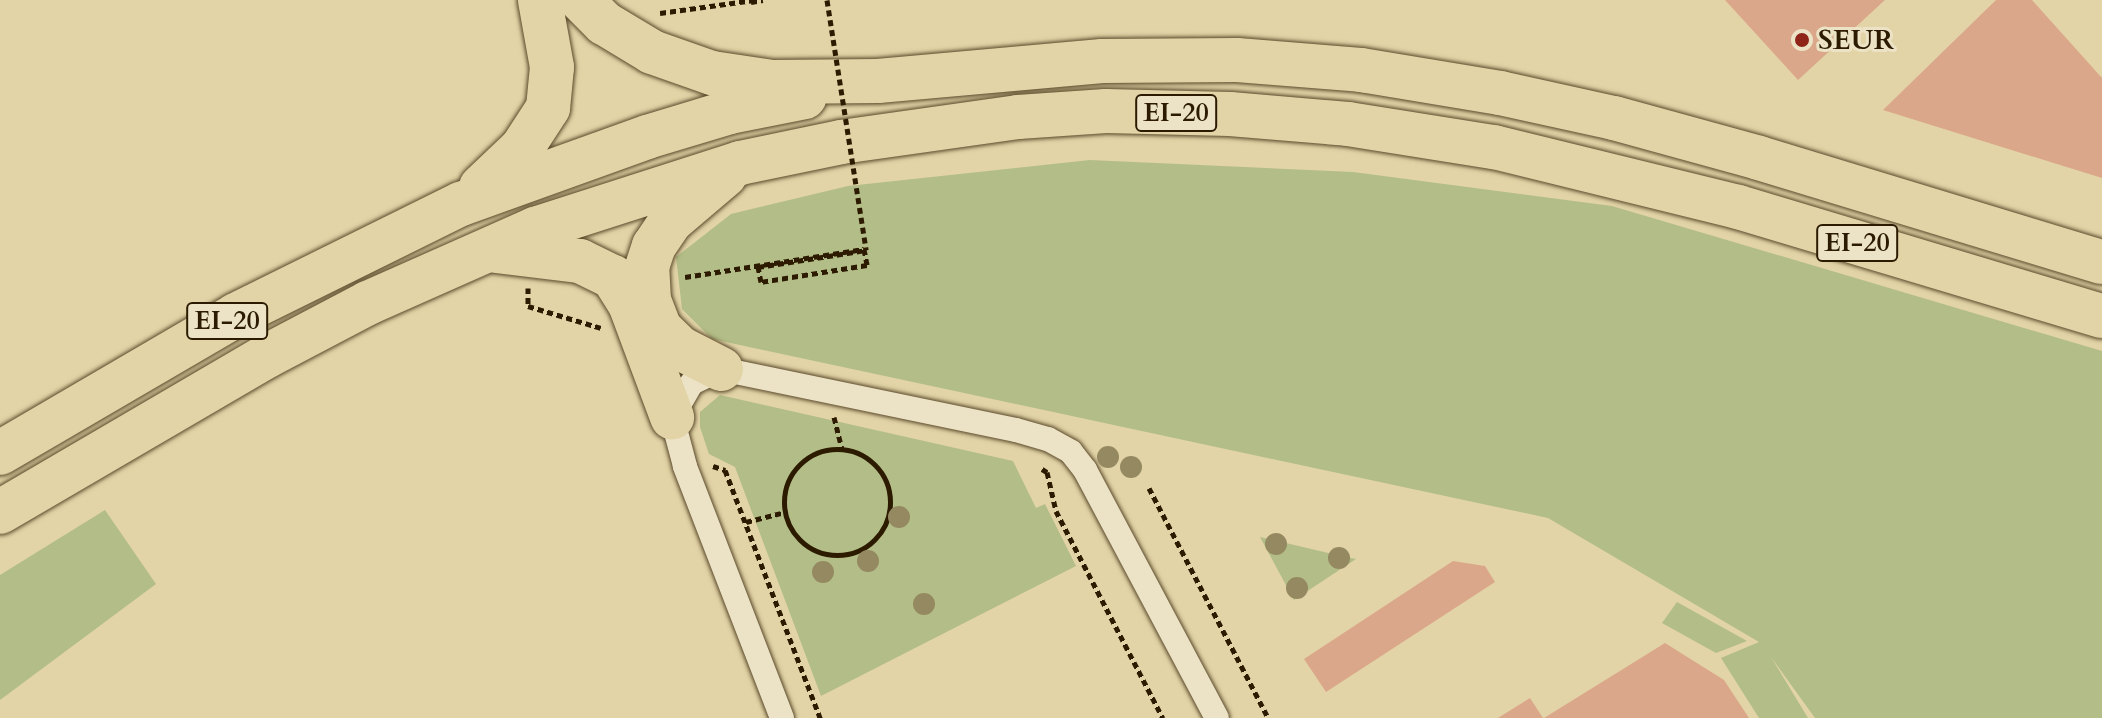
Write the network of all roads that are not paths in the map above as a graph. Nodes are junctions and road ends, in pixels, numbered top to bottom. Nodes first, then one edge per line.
1 (540, 0) edge
2 (581, 0) edge
3 (878, 81) junction
4 (740, 163) junction
5 (461, 204) junction
6 (481, 251) junction
7 (2102, 262) edge
8 (2102, 316) edge
9 (721, 369) junction
10 (672, 417) junction
11 (0, 453) edge
12 (0, 512) edge
13 (782, 718) edge
14 (1217, 718) edge

1 - 5 highway
2 - 3 highway
3 - 5 highway, EI-20
3 - 7 highway, EI-20
4 - 6 highway, EI-20
4 - 8 highway, EI-20
4 - 9 highway
5 - 11 highway, EI-20
6 - 10 highway
6 - 12 highway, EI-20
9 - 10 street
9 - 14 street
10 - 13 street

